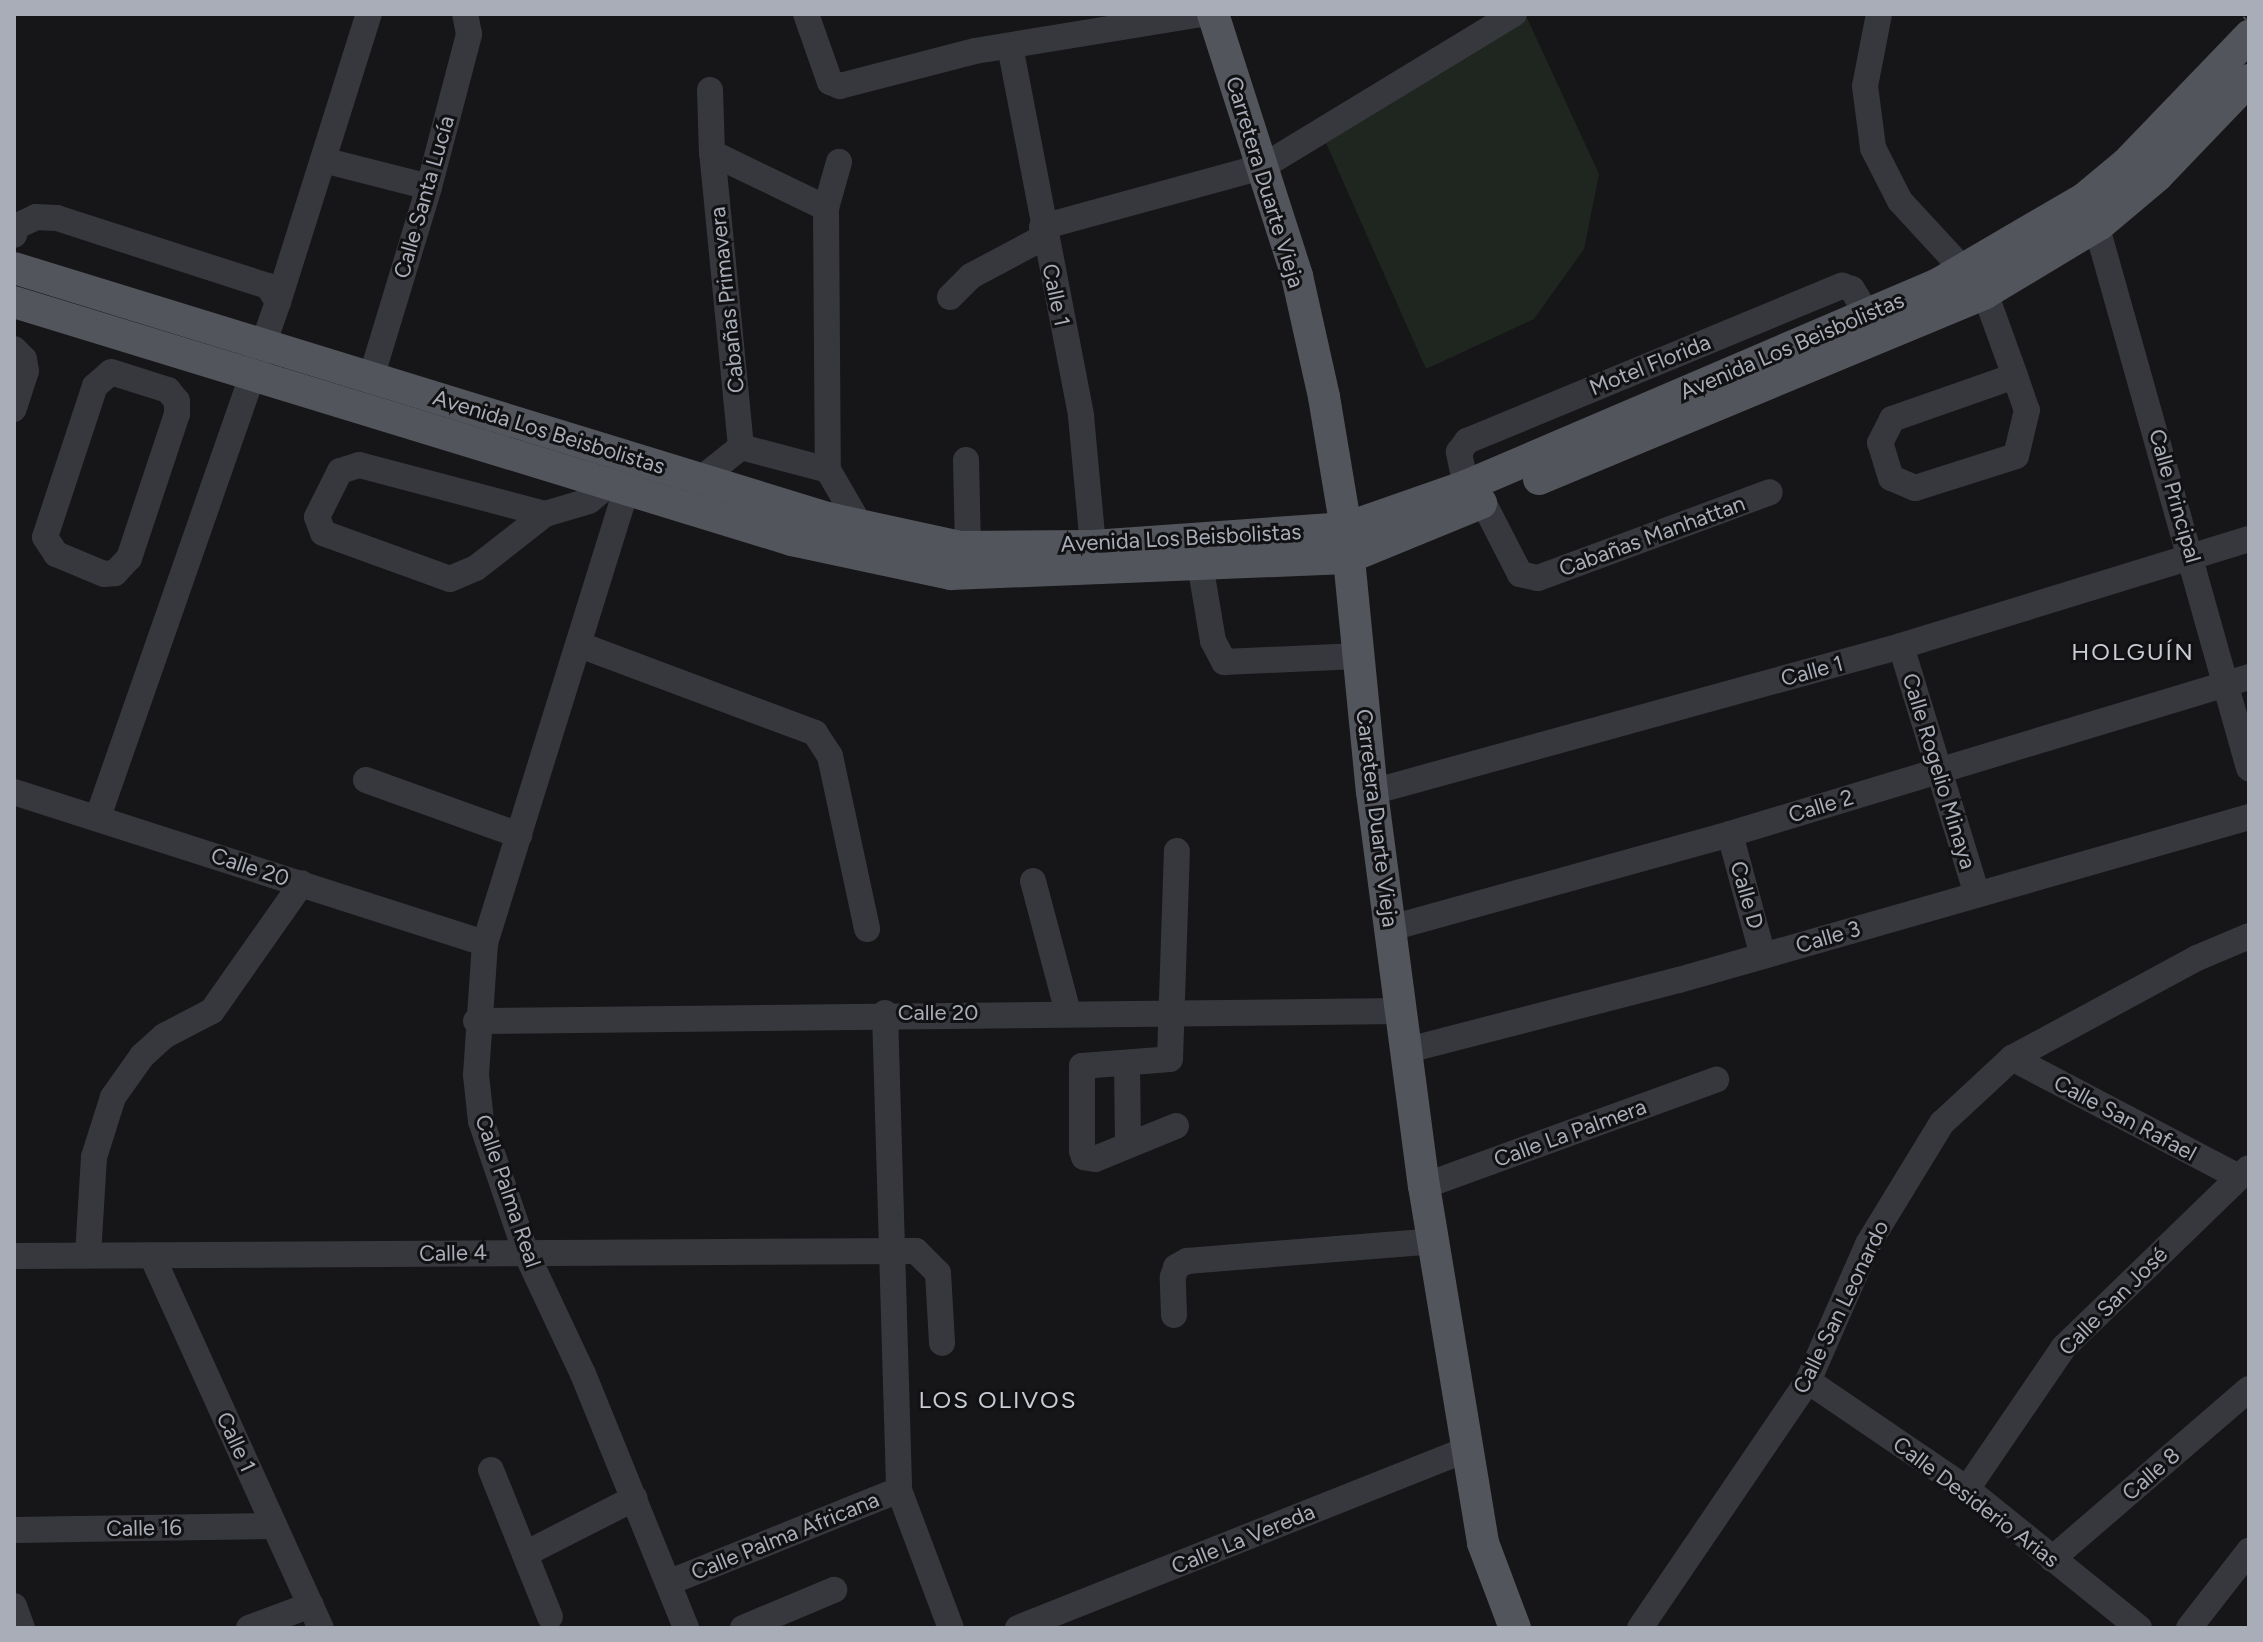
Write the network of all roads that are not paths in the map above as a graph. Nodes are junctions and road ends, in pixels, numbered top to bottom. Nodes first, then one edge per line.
1 (369, 14) edge
2 (806, 14) edge
3 (1202, 14) edge
4 (1213, 14) edge
5 (1514, 14) edge
6 (1879, 14) edge
7 (469, 21) edge
8 (2249, 36) edge
9 (1010, 46) junction
10 (2249, 80) edge
11 (710, 90) dead end
12 (2249, 113) edge
13 (712, 153) junction
14 (323, 160) junction
15 (839, 162) dead end
16 (1262, 167) junction
17 (2157, 176) junction
18 (429, 187) junction
19 (826, 208) junction
20 (2092, 211) junction
21 (1043, 232) junction
22 (14, 235) edge
23 (14, 268) edge
24 (1963, 269) junction
25 (1985, 293) junction
26 (950, 297) dead end
27 (14, 302) edge
28 (278, 302) junction
29 (152, 345) junction
30 (14, 349) edge
31 (259, 360) junction
32 (2015, 376) junction
33 (371, 378) junction
34 (140, 381) junction
35 (14, 409) edge
36 (741, 447) junction
37 (966, 460) dead end
38 (828, 470) junction
39 (625, 476) junction
40 (701, 479) junction
41 (1770, 492) dead end
42 (1474, 494) junction
43 (545, 514) junction
44 (861, 527) junction
45 (2249, 539) edge
46 (1347, 543) junction
47 (1093, 546) junction
48 (968, 547) junction
49 (2192, 555) junction
50 (1200, 564) junction
51 (580, 645) junction
52 (1901, 646) junction
53 (1358, 656) junction
54 (2237, 680) edge
55 (2249, 768) edge
56 (1938, 771) junction
57 (366, 780) dead end
58 (14, 792) edge
59 (1372, 792) junction
60 (98, 817) junction
61 (2249, 817) edge
62 (1730, 834) junction
63 (519, 835) junction
64 (1177, 851) dead end
65 (1033, 881) dead end
66 (302, 883) junction
67 (1977, 895) junction
68 (1391, 928) junction
69 (867, 929) dead end
70 (2249, 936) edge
71 (485, 943) junction
72 (1763, 956) junction
73 (1400, 1011) junction
74 (1173, 1012) junction
75 (885, 1013) junction
76 (1068, 1013) junction
77 (476, 1021) junction
78 (1404, 1051) junction
79 (2012, 1058) junction
80 (1127, 1063) junction
81 (1716, 1080) dead end
82 (1176, 1126) dead end
83 (1128, 1145) junction
84 (2244, 1172) edge
85 (1424, 1186) junction
86 (1433, 1241) junction
87 (892, 1251) junction
88 (526, 1253) junction
89 (88, 1255) junction
90 (14, 1256) edge
91 (152, 1256) junction
92 (1174, 1315) dead end
93 (942, 1343) dead end
94 (1808, 1381) junction
95 (2249, 1389) edge
96 (1468, 1449) junction
97 (491, 1470) dead end
98 (1967, 1489) junction
99 (899, 1490) junction
100 (635, 1498) junction
101 (274, 1526) junction
102 (14, 1530) edge
103 (2249, 1551) edge
104 (525, 1554) junction
105 (2052, 1559) junction
106 (670, 1582) junction
107 (834, 1590) dead end
108 (14, 1606) edge
109 (316, 1616) edge
110 (550, 1617) dead end
111 (22, 1628) edge
112 (249, 1628) edge
113 (686, 1628) edge
114 (743, 1628) edge
115 (951, 1628) edge
116 (1018, 1628) edge
117 (1515, 1628) edge
118 (1640, 1628) edge
119 (2139, 1628) edge
120 (2189, 1628) edge

1 - 14 street
2 - 9 street
3 - 9 street
4 - 16 main road, Carretera Duarte Vieja
5 - 16 street
6 - 24 street
7 - 18 street, Calle Santa Lucía
8 - 20 main road, Avenida Los Beisbolistas
9 - 21 street, Calle 1
10 - 17 main road, Avenida Los Beisbolistas
11 - 13 street, Cabañas Primavera
12 - 17 main road
13 - 19 street
13 - 36 street, Cabañas Primavera
14 - 18 street
14 - 28 street
15 - 19 street
16 - 21 street
16 - 46 main road, Carretera Duarte Vieja
17 - 20 main road, Avenida Los Beisbolistas
18 - 33 street, Calle Santa Lucía
19 - 38 street
20 - 24 main road, Avenida Los Beisbolistas
20 - 25 main road, Avenida Los Beisbolistas
20 - 49 street, Calle Principal
21 - 26 street
21 - 47 street, Calle 1
22 - 28 street
23 - 31 main road, Avenida Los Beisbolistas
24 - 25 street
24 - 42 main road, Avenida Los Beisbolistas
25 - 32 street
25 - 42 main road, Avenida Los Beisbolistas
27 - 29 main road, Avenida Los Beisbolistas
28 - 31 street
29 - 31 main road, Avenida Los Beisbolistas
29 - 34 street
30 - 35 street
31 - 33 main road, Avenida Los Beisbolistas
31 - 39 main road, Avenida Los Beisbolistas
31 - 60 street
32 - 32 street
33 - 39 main road, Avenida Los Beisbolistas
34 - 34 street
36 - 38 street
36 - 40 street
37 - 48 street
38 - 44 street
39 - 40 main road, Avenida Los Beisbolistas
39 - 43 street
39 - 50 main road, Avenida Los Beisbolistas
39 - 51 street, Calle Palma Real
40 - 44 main road, Avenida Los Beisbolistas
41 - 42 street, Cabañas Manhattan
42 - 46 main road, Avenida Los Beisbolistas
43 - 43 street
44 - 48 main road, Avenida Los Beisbolistas
45 - 49 street, Calle 1
46 - 47 main road, Avenida Los Beisbolistas
46 - 50 main road, Avenida Los Beisbolistas
46 - 53 main road, Carretera Duarte Vieja
47 - 48 main road, Avenida Los Beisbolistas
49 - 52 street, Calle 1
49 - 54 street, Calle Principal
50 - 53 street
51 - 63 street, Calle Palma Real
51 - 69 street
52 - 56 street, Calle Rogelio Minaya
52 - 59 street, Calle 1
53 - 59 main road, Carretera Duarte Vieja
54 - 55 street, Calle Principal
54 - 56 street, Calle 2
56 - 62 street, Calle 2
56 - 67 street, Calle Rogelio Minaya
57 - 63 street
58 - 60 street, Calle 20
59 - 68 main road, Carretera Duarte Vieja
60 - 66 street, Calle 20
61 - 67 street, Calle 3
62 - 68 street, Calle 2
62 - 72 street, Calle D
63 - 71 street, Calle Palma Real
64 - 74 street
65 - 76 street
66 - 71 street, Calle 20
66 - 89 street
67 - 72 street, Calle 3
68 - 73 main road, Carretera Duarte Vieja
70 - 79 street, Calle San Leonardo
71 - 77 street, Calle Palma Real
72 - 78 street, Calle 3
73 - 74 street, Calle 20
73 - 78 main road, Carretera Duarte Vieja
74 - 76 street, Calle 20
74 - 80 street
75 - 76 street, Calle 20
75 - 77 street, Calle 20
75 - 87 street
77 - 88 street, Calle Palma Real
78 - 85 main road, Carretera Duarte Vieja
79 - 84 street, Calle San Rafael
79 - 94 street, Calle San Leonardo
80 - 83 street
80 - 83 street
81 - 85 street, Calle La Palmera
82 - 83 street
84 - 98 street, Calle San José
85 - 86 main road, Carretera Duarte Vieja
86 - 92 street
86 - 96 main road, Carretera Duarte Vieja
87 - 88 street, Calle 4
87 - 93 street, Calle 4
87 - 99 street
88 - 91 street, Calle 4
88 - 100 street, Calle Palma Real
89 - 90 street, Calle 4
89 - 91 street, Calle 4
91 - 101 street, Calle 1
94 - 98 street, Calle Desiderio Arias
94 - 118 street, Calle San Leonardo
95 - 105 street, Calle 8
96 - 116 street, Calle La Vereda
96 - 117 main road, Carretera Duarte Vieja
97 - 104 street
98 - 105 street, Calle Desiderio Arias
99 - 106 street, Calle Palma Africana
99 - 115 street
100 - 104 street
100 - 106 street, Calle Palma Real
101 - 102 street, Calle 16
101 - 109 street, Calle 1
103 - 120 street
104 - 110 street
105 - 119 street, Calle Desiderio Arias
106 - 113 street, Calle Palma Real
107 - 114 street
108 - 111 street
109 - 112 street

